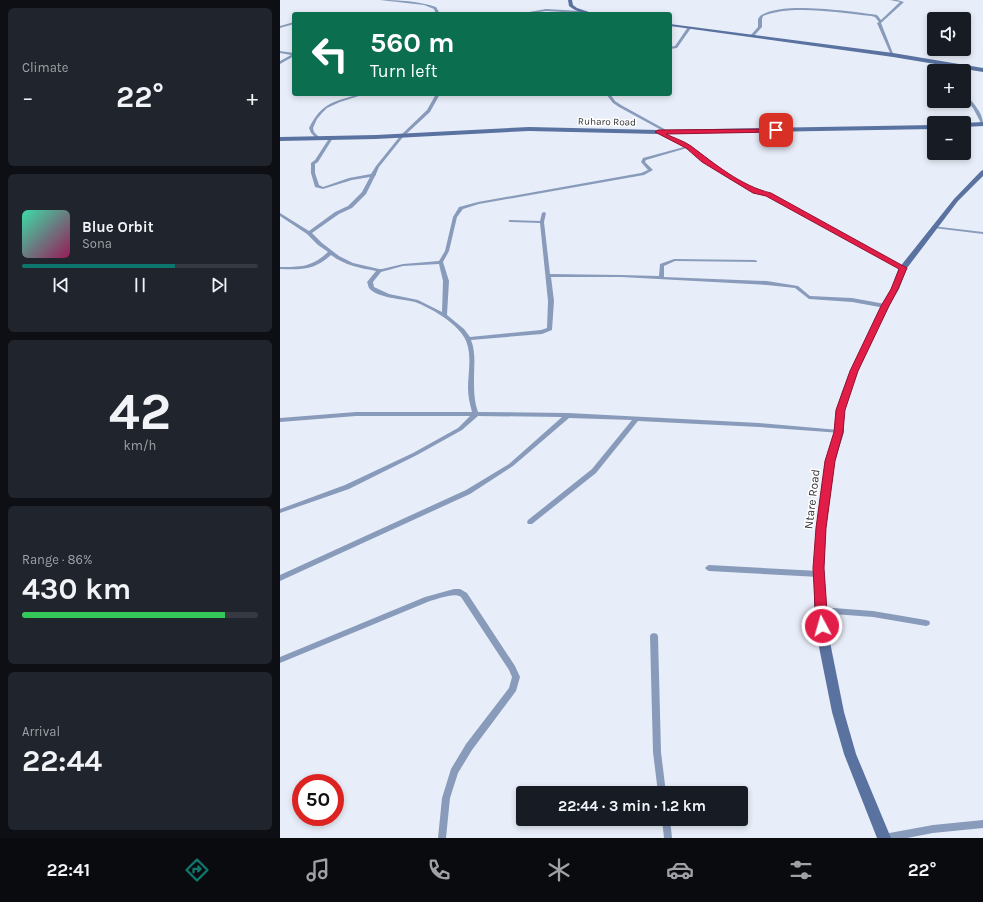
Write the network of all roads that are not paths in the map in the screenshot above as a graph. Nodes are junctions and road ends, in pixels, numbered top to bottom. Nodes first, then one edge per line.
1 (382, 0) edge
2 (570, 0) edge
3 (892, 0) edge
4 (904, 1) edge
5 (437, 12) edge
6 (533, 12) edge
7 (580, 12) joint
8 (880, 21) junction
9 (292, 24) edge
10 (672, 26) edge
11 (280, 27) edge
12 (688, 28) junction
13 (752, 36) junction
14 (672, 47) edge
15 (280, 52) edge
16 (292, 54) edge
17 (292, 55) edge
18 (893, 55) junction
19 (935, 62) joint
20 (280, 63) edge
21 (983, 70) edge
22 (356, 96) edge
23 (437, 96) edge
24 (610, 96) edge
25 (971, 103) edge
26 (983, 124) edge
27 (971, 125) edge
28 (927, 127) edge
29 (666, 131) junction
30 (658, 132) junction
31 (402, 136) junction
32 (318, 138) junction
33 (331, 138) junction
34 (280, 139) edge
35 (688, 147) junction
36 (983, 172) edge
37 (374, 175) junction
38 (544, 213) dead end
39 (280, 214) edge
40 (510, 221) dead end
41 (542, 222) junction
42 (934, 227) junction
43 (309, 233) junction
44 (983, 233) edge
45 (330, 252) junction
46 (755, 261) dead end
47 (441, 262) junction
48 (280, 268) edge
49 (903, 268) junction
50 (380, 270) junction
51 (548, 275) junction
52 (661, 278) junction
53 (885, 306) junction
54 (444, 316) junction
55 (468, 339) junction
56 (476, 414) junction
57 (568, 415) junction
58 (636, 419) junction
59 (280, 420) edge
60 (838, 432) junction
61 (280, 511) edge
62 (530, 522) dead end
63 (709, 568) dead end
64 (819, 574) junction
65 (280, 578) edge
66 (820, 610) junction
67 (926, 624) dead end
68 (654, 636) dead end
69 (280, 660) edge
70 (661, 786) edge
71 (983, 824) edge
72 (667, 826) edge
73 (442, 838) edge
74 (668, 838) edge
75 (884, 838) edge

1 - 5 street
2 - 7 main road
3 - 4 street
4 - 8 street
6 - 7 street
8 - 13 street
8 - 18 street
9 - 11 street
10 - 12 main road
12 - 13 main road
12 - 14 street
13 - 18 main road
15 - 16 street
17 - 20 street
18 - 19 main road
19 - 21 main road
22 - 32 street
23 - 31 street
24 - 29 street
25 - 26 street
26 - 27 main road
28 - 29 main road, Ruharo Road
29 - 30 main road, Ruharo Road
30 - 31 main road, Ruharo Road
30 - 35 street
31 - 33 main road, Ruharo Road
31 - 37 street
32 - 33 main road, Ruharo Road
32 - 34 main road, Ruharo Road
33 - 37 street
35 - 47 street
35 - 49 street
36 - 42 main road, Ntare Road
37 - 43 street
38 - 41 street
39 - 43 street
40 - 41 street
41 - 51 street
42 - 44 street
42 - 49 main road, Ntare Road
43 - 45 street
45 - 48 street
45 - 50 street
46 - 52 street
47 - 50 street
47 - 54 street
49 - 53 main road, Ntare Road
50 - 54 street
51 - 52 street
51 - 55 street
52 - 53 street
53 - 60 main road, Ntare Road
54 - 55 street
55 - 56 street
56 - 57 street
56 - 59 street
56 - 61 street
57 - 58 street
57 - 65 street
58 - 60 street
58 - 62 street
60 - 64 main road, Ntare Road
63 - 64 street
64 - 66 main road, Ntare Road
66 - 67 street
66 - 75 main road, Ntare Road
68 - 70 street
69 - 73 street
71 - 75 street
72 - 74 street

